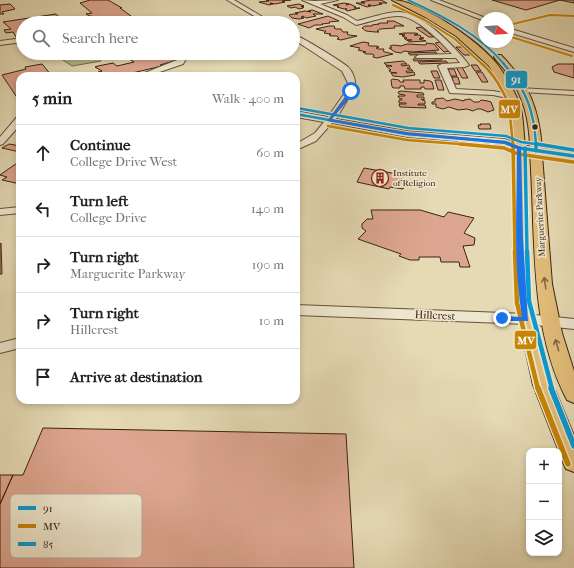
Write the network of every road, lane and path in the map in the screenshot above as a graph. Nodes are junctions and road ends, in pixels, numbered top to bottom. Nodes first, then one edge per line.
1 (230, 0) edge
2 (305, 0) edge
3 (331, 0) edge
4 (335, 0) edge
5 (395, 0) edge
6 (408, 0) edge
7 (434, 0) edge
8 (314, 3) junction
9 (258, 16) edge
10 (478, 17) edge
11 (514, 32) edge
12 (300, 40) edge
13 (16, 41) edge
14 (0, 43) edge
15 (574, 50) edge
16 (458, 56) junction
17 (419, 57) dead end
18 (181, 60) edge
19 (493, 65) junction
20 (152, 72) edge
21 (523, 92) junction
22 (574, 95) edge
23 (512, 97) junction
24 (300, 115) edge
25 (300, 122) edge
26 (326, 123) junction
27 (16, 124) edge
28 (0, 142) edge
29 (300, 145) edge
30 (519, 148) junction
31 (536, 151) junction
32 (574, 156) edge
33 (16, 210) edge
34 (0, 212) edge
35 (300, 310) edge
36 (526, 319) junction
37 (551, 322) junction
38 (574, 324) edge
39 (16, 344) edge
40 (0, 348) edge
41 (574, 395) edge
42 (574, 462) edge

1 - 9 street
2 - 8 street
3 - 4 street
3 - 8 street
5 - 19 main road, Marguerite Parkway
6 - 21 main road, Marguerite Parkway
7 - 10 street
8 - 16 street
11 - 15 street
12 - 26 street
13 - 14 street
16 - 17 street
16 - 23 street
18 - 20 street
19 - 21 main road
19 - 23 main road, Marguerite Parkway
21 - 22 street
21 - 31 main road, Marguerite Parkway
23 - 30 main road, Marguerite Parkway
24 - 26 street
25 - 26 street
26 - 29 street
26 - 30 street
27 - 28 street
30 - 31 main road
30 - 36 main road, Marguerite Parkway
31 - 32 main road
37 -> 31 main road, Marguerite Parkway
33 - 34 street
35 - 36 street, Hillcrest
36 - 37 street, Hillcrest
36 - 42 main road, Marguerite Parkway
37 - 38 street, Hillcrest
41 -> 37 main road, Marguerite Parkway
39 - 40 street

